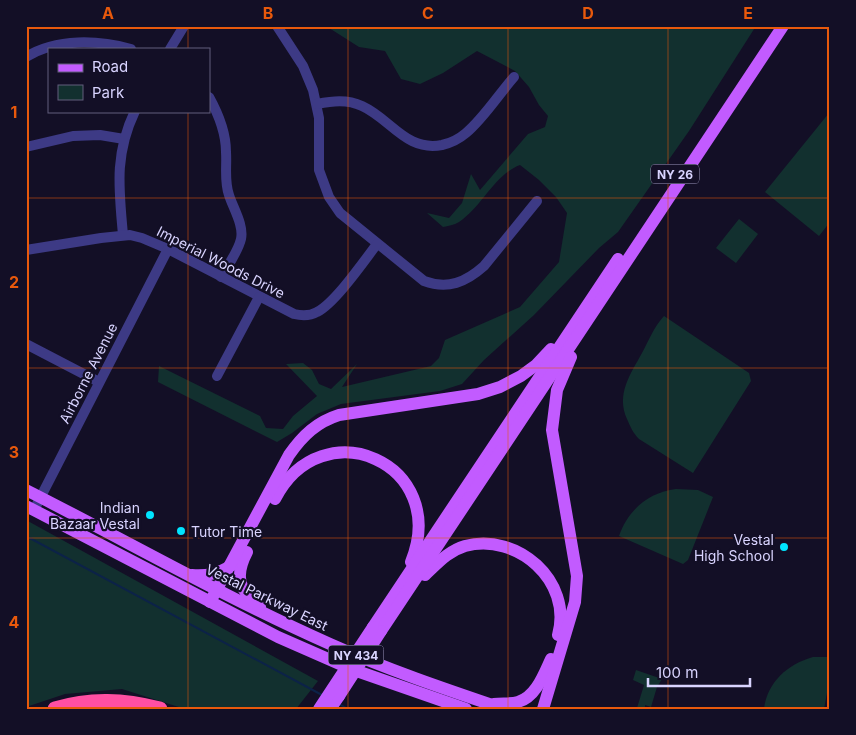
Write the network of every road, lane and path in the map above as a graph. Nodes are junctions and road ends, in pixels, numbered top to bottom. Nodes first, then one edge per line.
1 (184, 26) edge
2 (277, 26) edge
3 (773, 26) edge
4 (783, 26) edge
5 (127, 48) edge
6 (171, 48) edge
7 (26, 57) edge
8 (514, 77) dead end
9 (210, 100) edge
10 (317, 104) junction
11 (136, 112) edge
12 (124, 139) junction
13 (26, 147) edge
14 (537, 200) dead end
15 (123, 235) junction
16 (378, 244) junction
17 (168, 249) junction
18 (26, 250) edge
19 (221, 277) junction
20 (259, 297) junction
21 (581, 322) junction
22 (26, 344) edge
23 (217, 376) dead end
24 (99, 382) junction
25 (26, 490) edge
26 (40, 497) junction
27 (30, 508) edge
28 (236, 565) junction
29 (189, 575) junction
30 (404, 590) junction
31 (222, 593) junction
32 (215, 605) junction
33 (274, 618) junction
34 (377, 629) junction
35 (551, 659) junction
36 (549, 691) junction
37 (490, 704) junction
38 (55, 709) edge
39 (160, 709) edge
40 (320, 709) edge
41 (330, 709) edge
42 (466, 709) edge
43 (504, 709) edge
44 (535, 709) edge
45 (543, 709) edge
46 (553, 709) edge

1 - 6 street
2 - 10 street
3 - 21 main road, NY 26
4 - 21 main road, NY 26
5 - 7 street
8 - 10 street
9 - 19 street
10 - 16 street
11 - 12 street
12 - 13 street
12 - 15 street
14 - 16 street
15 - 17 street, Imperial Woods Drive
15 - 18 street, Imperial Woods Drive
16 - 20 street, Imperial Woods Drive
17 - 19 street, Imperial Woods Drive
17 - 24 street, Airborne Avenue
19 - 20 street, Imperial Woods Drive
20 - 23 street
21 - 28 main road
21 - 30 main road, NY 26
21 - 36 main road
22 - 24 street
24 - 26 street, Airborne Avenue
25 - 26 main road, Vestal Parkway East / NY 434
26 - 27 street, Airborne Avenue
26 - 29 main road, Vestal Parkway East / NY 434
27 - 32 main road, NY 434
28 - 29 main road
28 - 30 main road
28 - 31 main road
28 - 33 main road
29 - 31 main road, Vestal Parkway East / NY 434
30 - 34 main road, NY 26
30 - 35 main road
31 - 32 main road
31 - 33 main road, Vestal Parkway East / NY 434
32 - 42 main road, NY 434
33 - 37 main road, Vestal Parkway East / NY 434
34 - 40 main road, NY 26, bridge
34 - 41 main road, NY 26, bridge
35 - 37 main road
35 - 44 main road
36 - 45 main road
36 - 46 main road
37 - 43 main road, Vestal Parkway East / NY 434
38 - 39 highway

